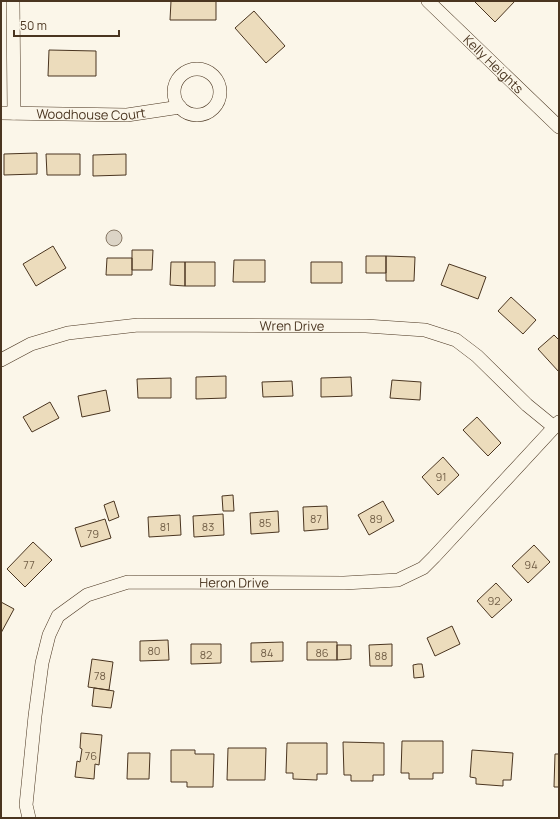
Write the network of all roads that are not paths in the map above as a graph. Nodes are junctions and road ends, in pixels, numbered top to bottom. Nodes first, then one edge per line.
1 (13, 1) edge
2 (428, 1) edge
3 (180, 107) dead end
4 (7, 113) edge
5 (559, 127) edge
6 (1, 360) edge
7 (556, 424) edge
8 (29, 818) edge

1 - 4 street
2 - 5 street, Kelly Heights
3 - 4 street, Woodhouse Court
6 - 7 street, Wren Drive
7 - 8 street, Heron Drive

